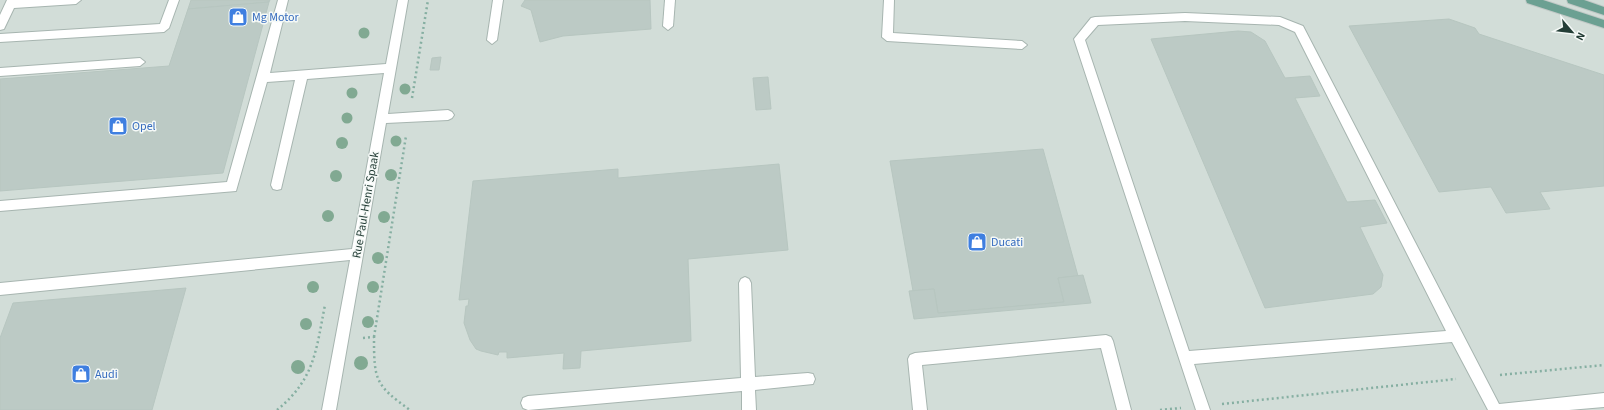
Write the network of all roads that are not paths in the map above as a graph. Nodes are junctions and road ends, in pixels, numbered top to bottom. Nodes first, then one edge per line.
1 (76, 0) edge
2 (174, 0) edge
3 (283, 0) edge
4 (402, 0) edge
5 (498, 0) edge
6 (670, 0) edge
7 (888, 0) edge
8 (1531, 0) edge
9 (1572, 0) edge
10 (11, 2) edge
11 (1604, 11) edge
12 (1604, 24) edge
13 (0, 26) edge
14 (668, 26) dead end
15 (0, 38) edge
16 (492, 40) dead end
17 (1022, 45) dead end
18 (140, 62) dead end
19 (390, 68) junction
20 (0, 72) edge
21 (302, 74) junction
22 (263, 78) junction
23 (448, 115) dead end
24 (381, 119) junction
25 (277, 185) dead end
26 (0, 206) edge
27 (357, 254) junction
28 (745, 283) dead end
29 (0, 289) edge
30 (1456, 336) junction
31 (1185, 358) junction
32 (808, 378) dead end
33 (748, 384) junction
34 (1604, 400) edge
35 (528, 403) dead end
36 (1202, 408) edge
37 (329, 410) edge
38 (749, 410) edge
39 (920, 410) edge
40 (1124, 410) edge
41 (1495, 410) edge
42 (1500, 410) edge

1 - 10 street
2 - 15 street
3 - 22 street
4 - 19 street, Rue Paul-Henri Spaak
5 - 16 street
6 - 14 street
7 - 17 street
8 - 12 main road
9 - 11 main road
10 - 13 street
18 - 20 street
19 - 21 street
19 - 24 street, Rue Paul-Henri Spaak
21 - 22 street
21 - 25 street
22 - 26 street
23 - 24 street
24 - 27 street, Rue Paul-Henri Spaak
27 - 29 street
27 - 37 street, Rue Paul-Henri Spaak
28 - 33 street
30 - 31 street
30 - 31 street
30 - 41 street
31 - 36 street
32 - 33 street
33 - 35 street
33 - 38 street
34 - 42 street
39 - 40 street

